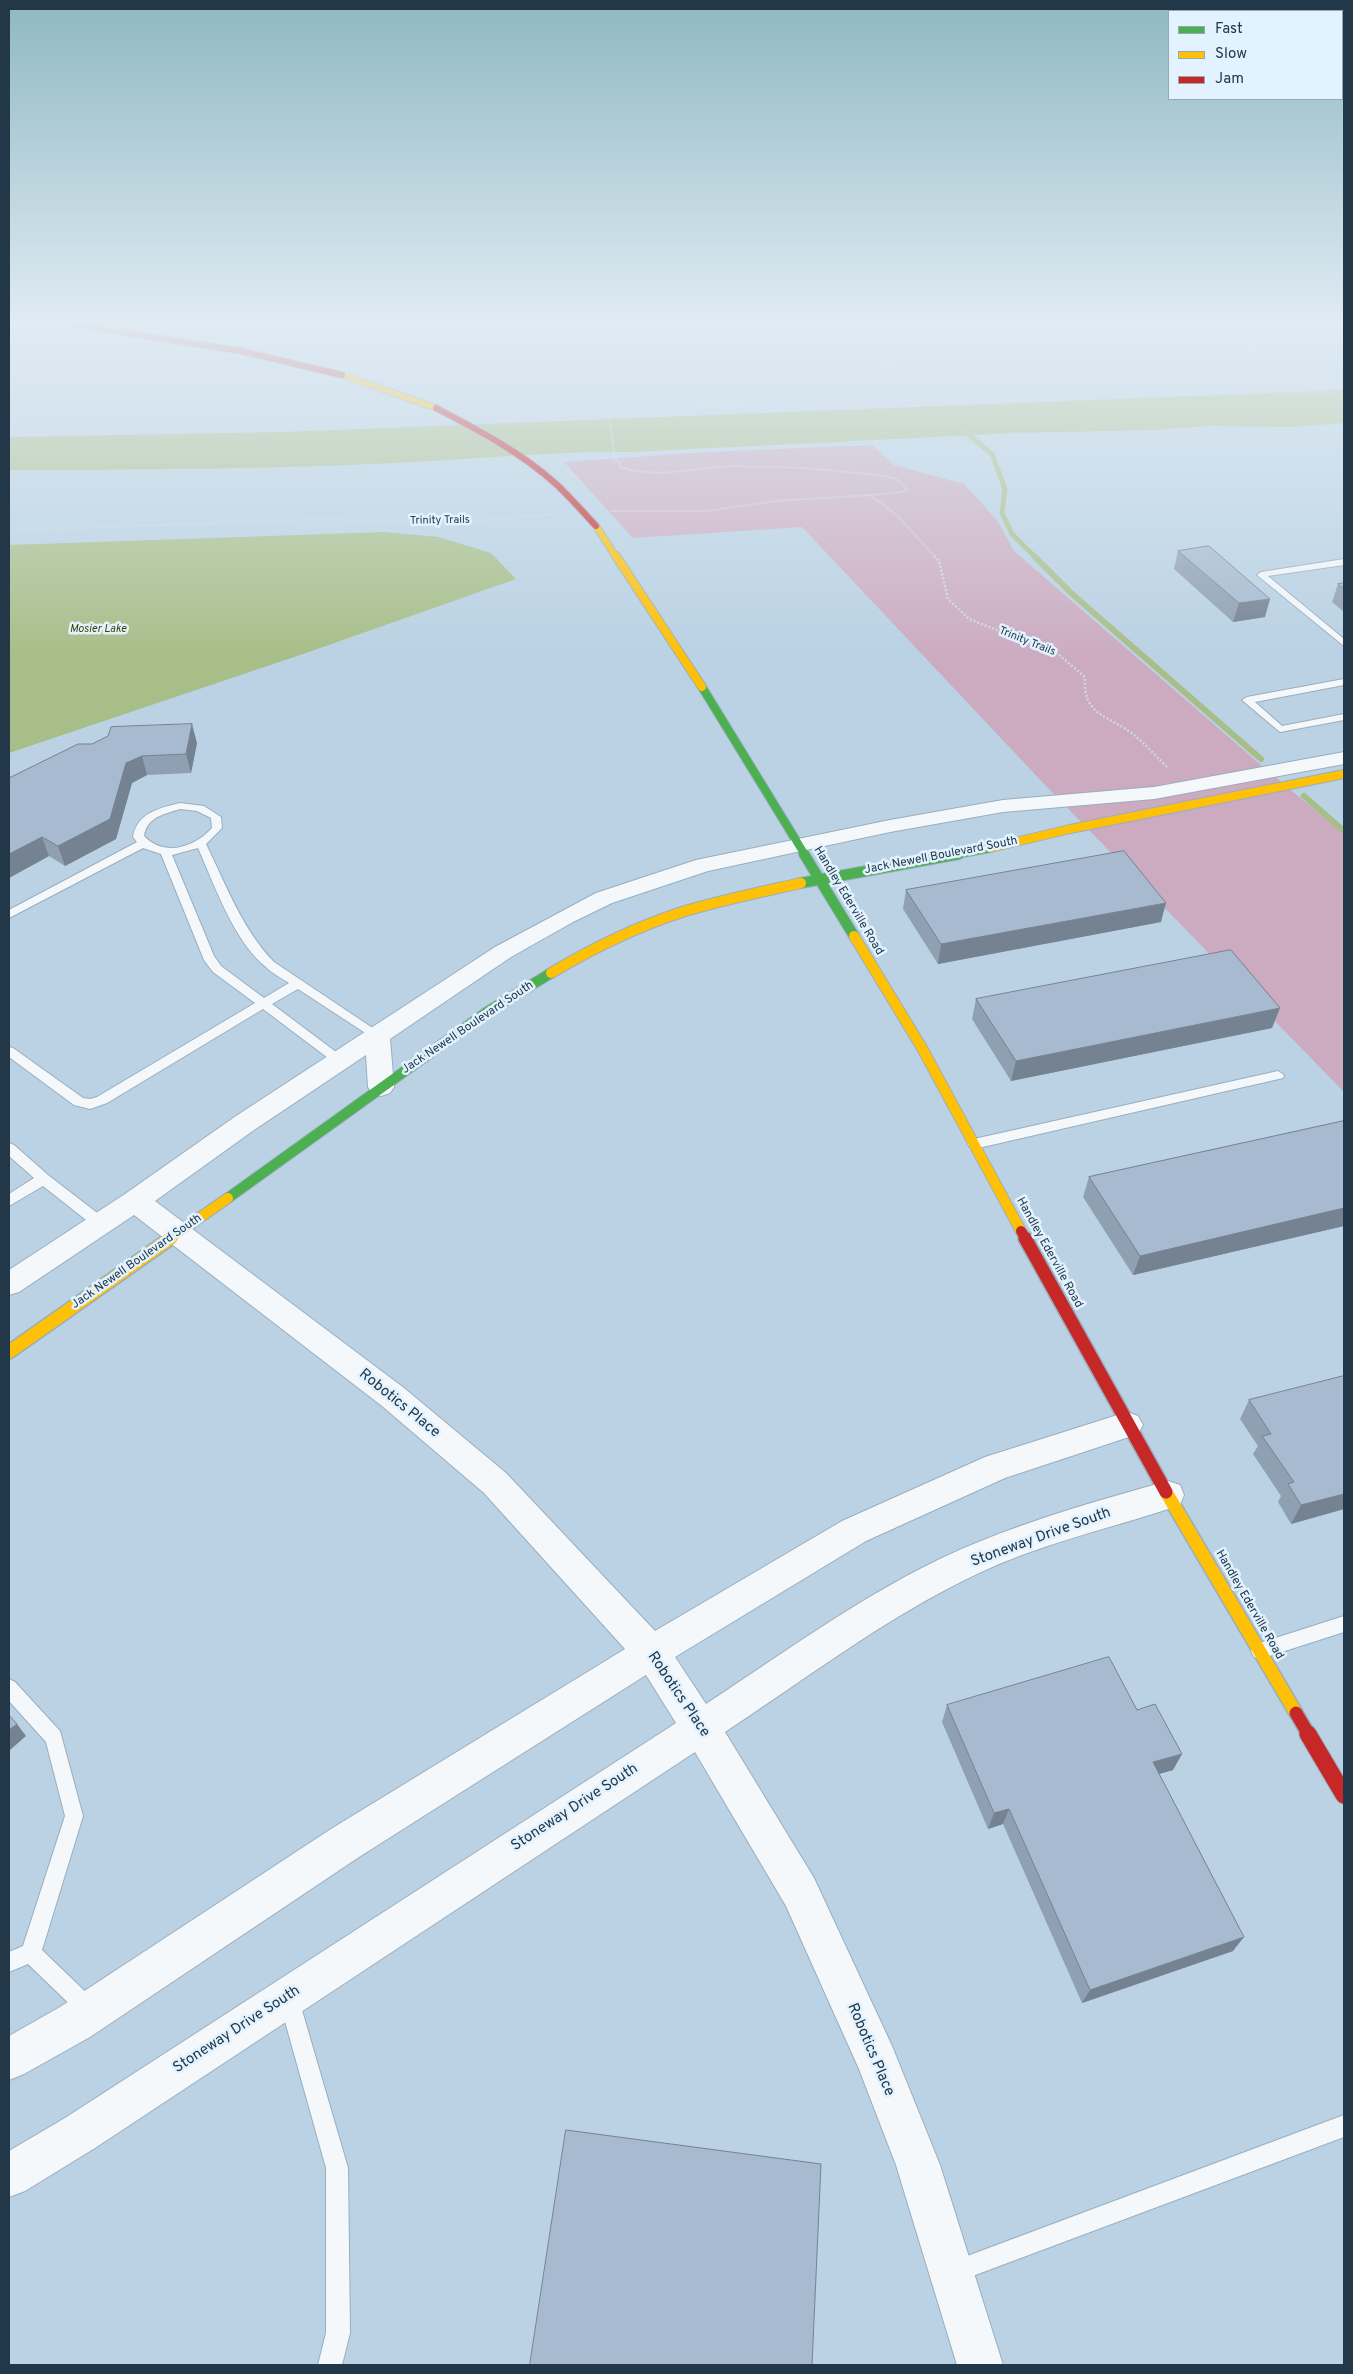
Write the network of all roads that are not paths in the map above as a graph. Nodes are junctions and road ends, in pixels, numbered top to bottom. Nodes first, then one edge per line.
1 (489, 436) edge
2 (1344, 562) edge
3 (1344, 643) edge
4 (1344, 682) edge
5 (1344, 718) edge
6 (1344, 758) edge
7 (1344, 774) edge
8 (142, 844) junction
9 (201, 844) junction
10 (798, 844) junction
11 (165, 851) junction
12 (819, 880) junction
13 (9, 915) edge
14 (298, 983) junction
15 (263, 1004) junction
16 (377, 1036) junction
17 (9, 1051) edge
18 (340, 1061) junction
19 (1278, 1075) dead end
20 (381, 1087) junction
21 (974, 1144) junction
22 (9, 1148) edge
23 (43, 1179) junction
24 (134, 1200) junction
25 (9, 1201) edge
26 (100, 1223) junction
27 (178, 1234) junction
28 (9, 1284) edge
29 (9, 1352) edge
30 (1127, 1425) junction
31 (1168, 1495) junction
32 (1344, 1624) edge
33 (1260, 1651) junction
34 (651, 1652) junction
35 (9, 1688) edge
36 (700, 1727) junction
37 (1344, 1795) edge
38 (31, 1953) junction
39 (9, 1962) edge
40 (288, 1997) junction
41 (91, 2011) junction
42 (9, 2059) edge
43 (1344, 2126) edge
44 (9, 2175) edge
45 (953, 2272) junction
46 (330, 2365) edge
47 (980, 2365) edge

1 - 10 main road, Handley Ederville Road, bridge
2 - 3 lane
4 - 5 lane
6 - 10 street
7 - 12 main road, Jack Newell Boulevard South
8 - 9 lane
8 - 11 lane
8 - 13 lane
9 - 11 lane
9 - 14 lane
10 - 12 main road, Handley Ederville Road
10 - 16 street
11 - 15 lane
12 - 20 main road, Jack Newell Boulevard South
12 - 21 main road, Handley Ederville Road
14 - 15 lane
14 - 16 lane
15 - 17 lane
15 - 18 lane
16 - 18 street
16 - 20 street
18 - 20 street
18 - 24 street
19 - 21 lane
20 - 27 main road, Jack Newell Boulevard South
21 - 30 main road, Handley Ederville Road
22 - 23 lane
23 - 25 lane
23 - 26 lane
24 - 26 street
24 - 27 street, Robotics Place
26 - 28 street
27 - 29 main road, Jack Newell Boulevard South
27 - 34 street, Robotics Place
30 - 31 main road, Handley Ederville Road
30 - 34 street
31 - 33 main road, Handley Ederville Road
31 - 36 street, Stoneway Drive South
32 - 33 lane
33 - 37 main road, Handley Ederville Road
34 - 36 street, Robotics Place
34 - 41 street
35 - 38 lane
36 - 40 street, Stoneway Drive South
36 - 45 street, Robotics Place
38 - 39 lane
38 - 41 lane
40 - 44 street, Stoneway Drive South
40 - 46 lane
41 - 42 street
43 - 45 lane
45 - 47 street, Robotics Place

